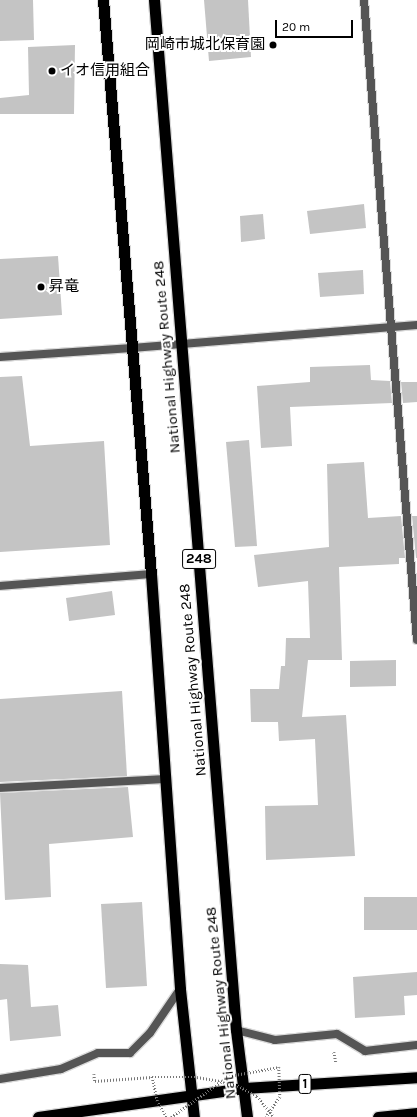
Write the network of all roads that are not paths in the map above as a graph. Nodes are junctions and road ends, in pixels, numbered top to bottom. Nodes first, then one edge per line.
1 (103, 0) edge
2 (154, 0) edge
3 (364, 0) edge
4 (417, 325) edge
5 (393, 327) junction
6 (182, 346) junction
7 (132, 348) junction
8 (0, 357) edge
9 (151, 574) junction
10 (0, 586) edge
11 (417, 640) edge
12 (166, 779) junction
13 (0, 788) edge
14 (180, 989) junction
15 (236, 1030) junction
16 (417, 1045) edge
17 (417, 1076) edge
18 (0, 1079) edge
19 (244, 1088) junction
20 (193, 1096) junction
21 (417, 1114) edge
22 (38, 1117) edge
23 (194, 1117) edge
24 (247, 1117) edge
25 (378, 1117) edge

1 - 7 highway
2 - 6 highway, National Highway Route 248 / 248
3 - 5 street
4 - 5 street
5 - 6 street
5 - 11 street
6 - 7 street
6 - 15 highway, National Highway Route 248 / 248
7 - 8 street
7 - 9 highway
9 - 10 street
9 - 12 highway
12 - 13 street
12 - 14 highway
14 - 18 street
14 - 20 highway
15 - 16 street
15 - 19 highway, National Highway Route 248 / 248
17 - 19 highway, 1
19 - 20 highway, 1
19 - 24 highway, National Highway Route 248 / 248
20 - 22 highway, 1
20 - 23 highway
21 - 25 highway

